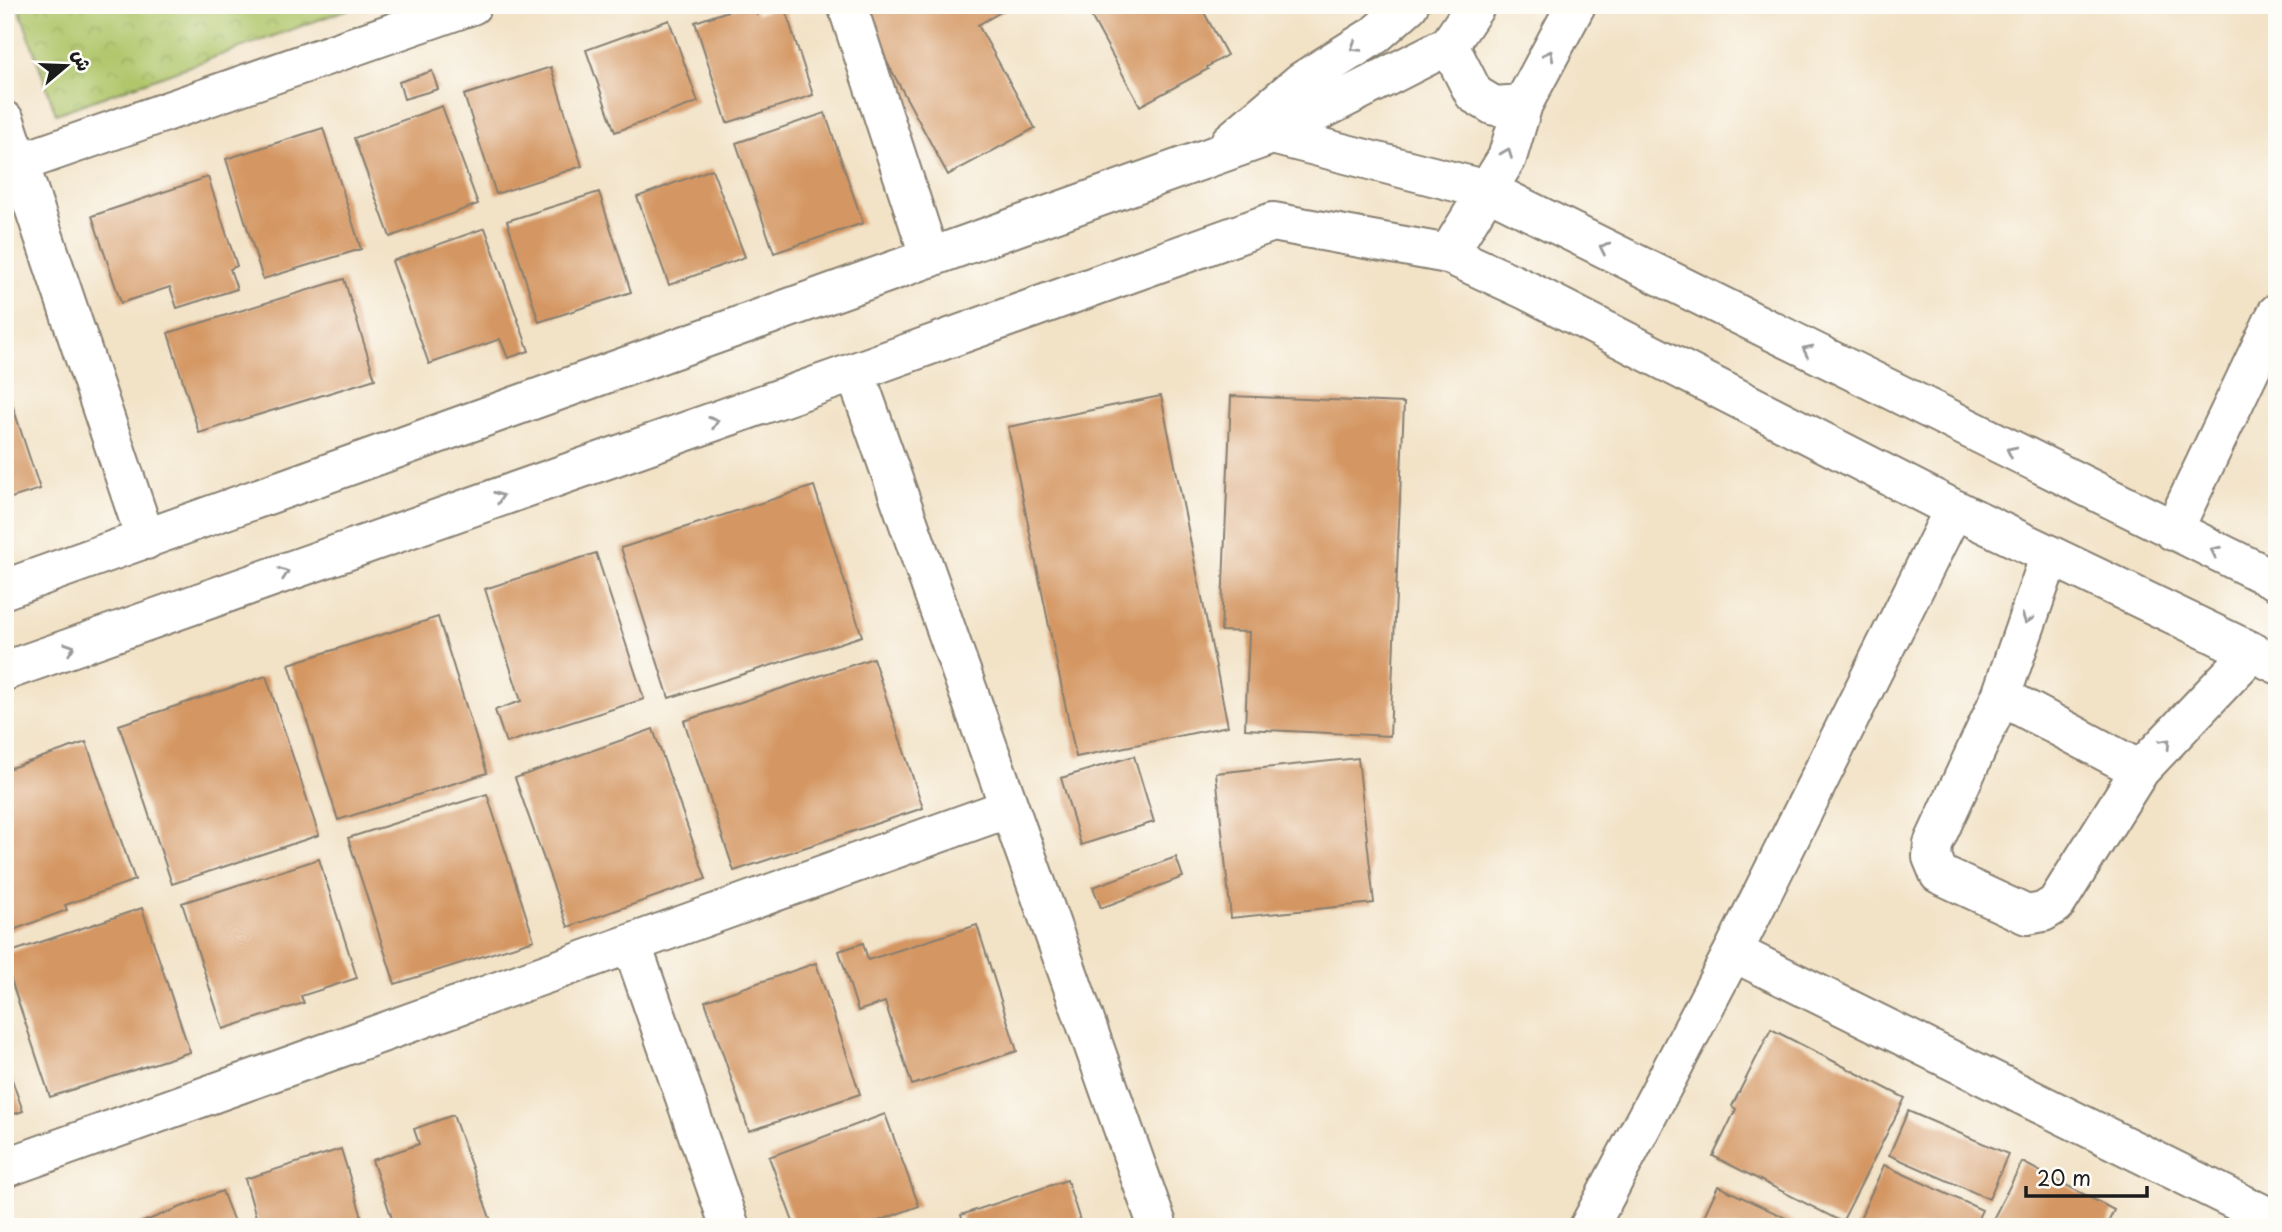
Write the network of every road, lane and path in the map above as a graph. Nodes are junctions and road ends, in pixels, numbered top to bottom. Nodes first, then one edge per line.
1 (472, 5) edge
2 (847, 5) edge
3 (1409, 5) edge
4 (1476, 5) edge
5 (1576, 5) edge
6 (1449, 45) junction
7 (1523, 104) junction
8 (5, 121) edge
9 (1272, 135) junction
10 (1212, 157) junction
11 (19, 163) junction
12 (1487, 190) junction
13 (1448, 254) junction
14 (930, 258) junction
15 (2277, 313) edge
16 (855, 372) junction
17 (1954, 509) junction
18 (2173, 531) junction
19 (146, 540) junction
20 (2050, 555) junction
21 (2277, 581) edge
22 (5, 589) edge
23 (2264, 658) edge
24 (5, 671) edge
25 (2001, 696) junction
26 (2140, 771) junction
27 (1009, 808) junction
28 (632, 945) junction
29 (1732, 952) junction
30 (5, 1168) edge
31 (2277, 1221) edge
32 (730, 1227) edge
33 (1158, 1227) edge
34 (1589, 1227) edge

1 - 11 street
2 - 14 street
3 -> 10 street
4 - 6 street
7 -> 5 street
6 - 7 street
6 - 9 street
12 -> 7 street
8 - 11 street
9 - 10 street
9 - 12 street
10 - 14 street
11 - 19 street
12 - 13 street
18 -> 12 street
13 - 16 street
13 - 17 street
14 - 19 street
15 - 18 street
24 -> 16 street
16 - 27 street
17 - 20 street
17 - 29 street
21 -> 18 street
19 - 22 street
20 - 23 street
20 -> 25 street
26 -> 23 street
25 - 26 street
25 - 26 street
27 - 28 street
27 - 33 street
28 - 30 street
28 - 32 street
29 - 31 street
29 - 34 street

